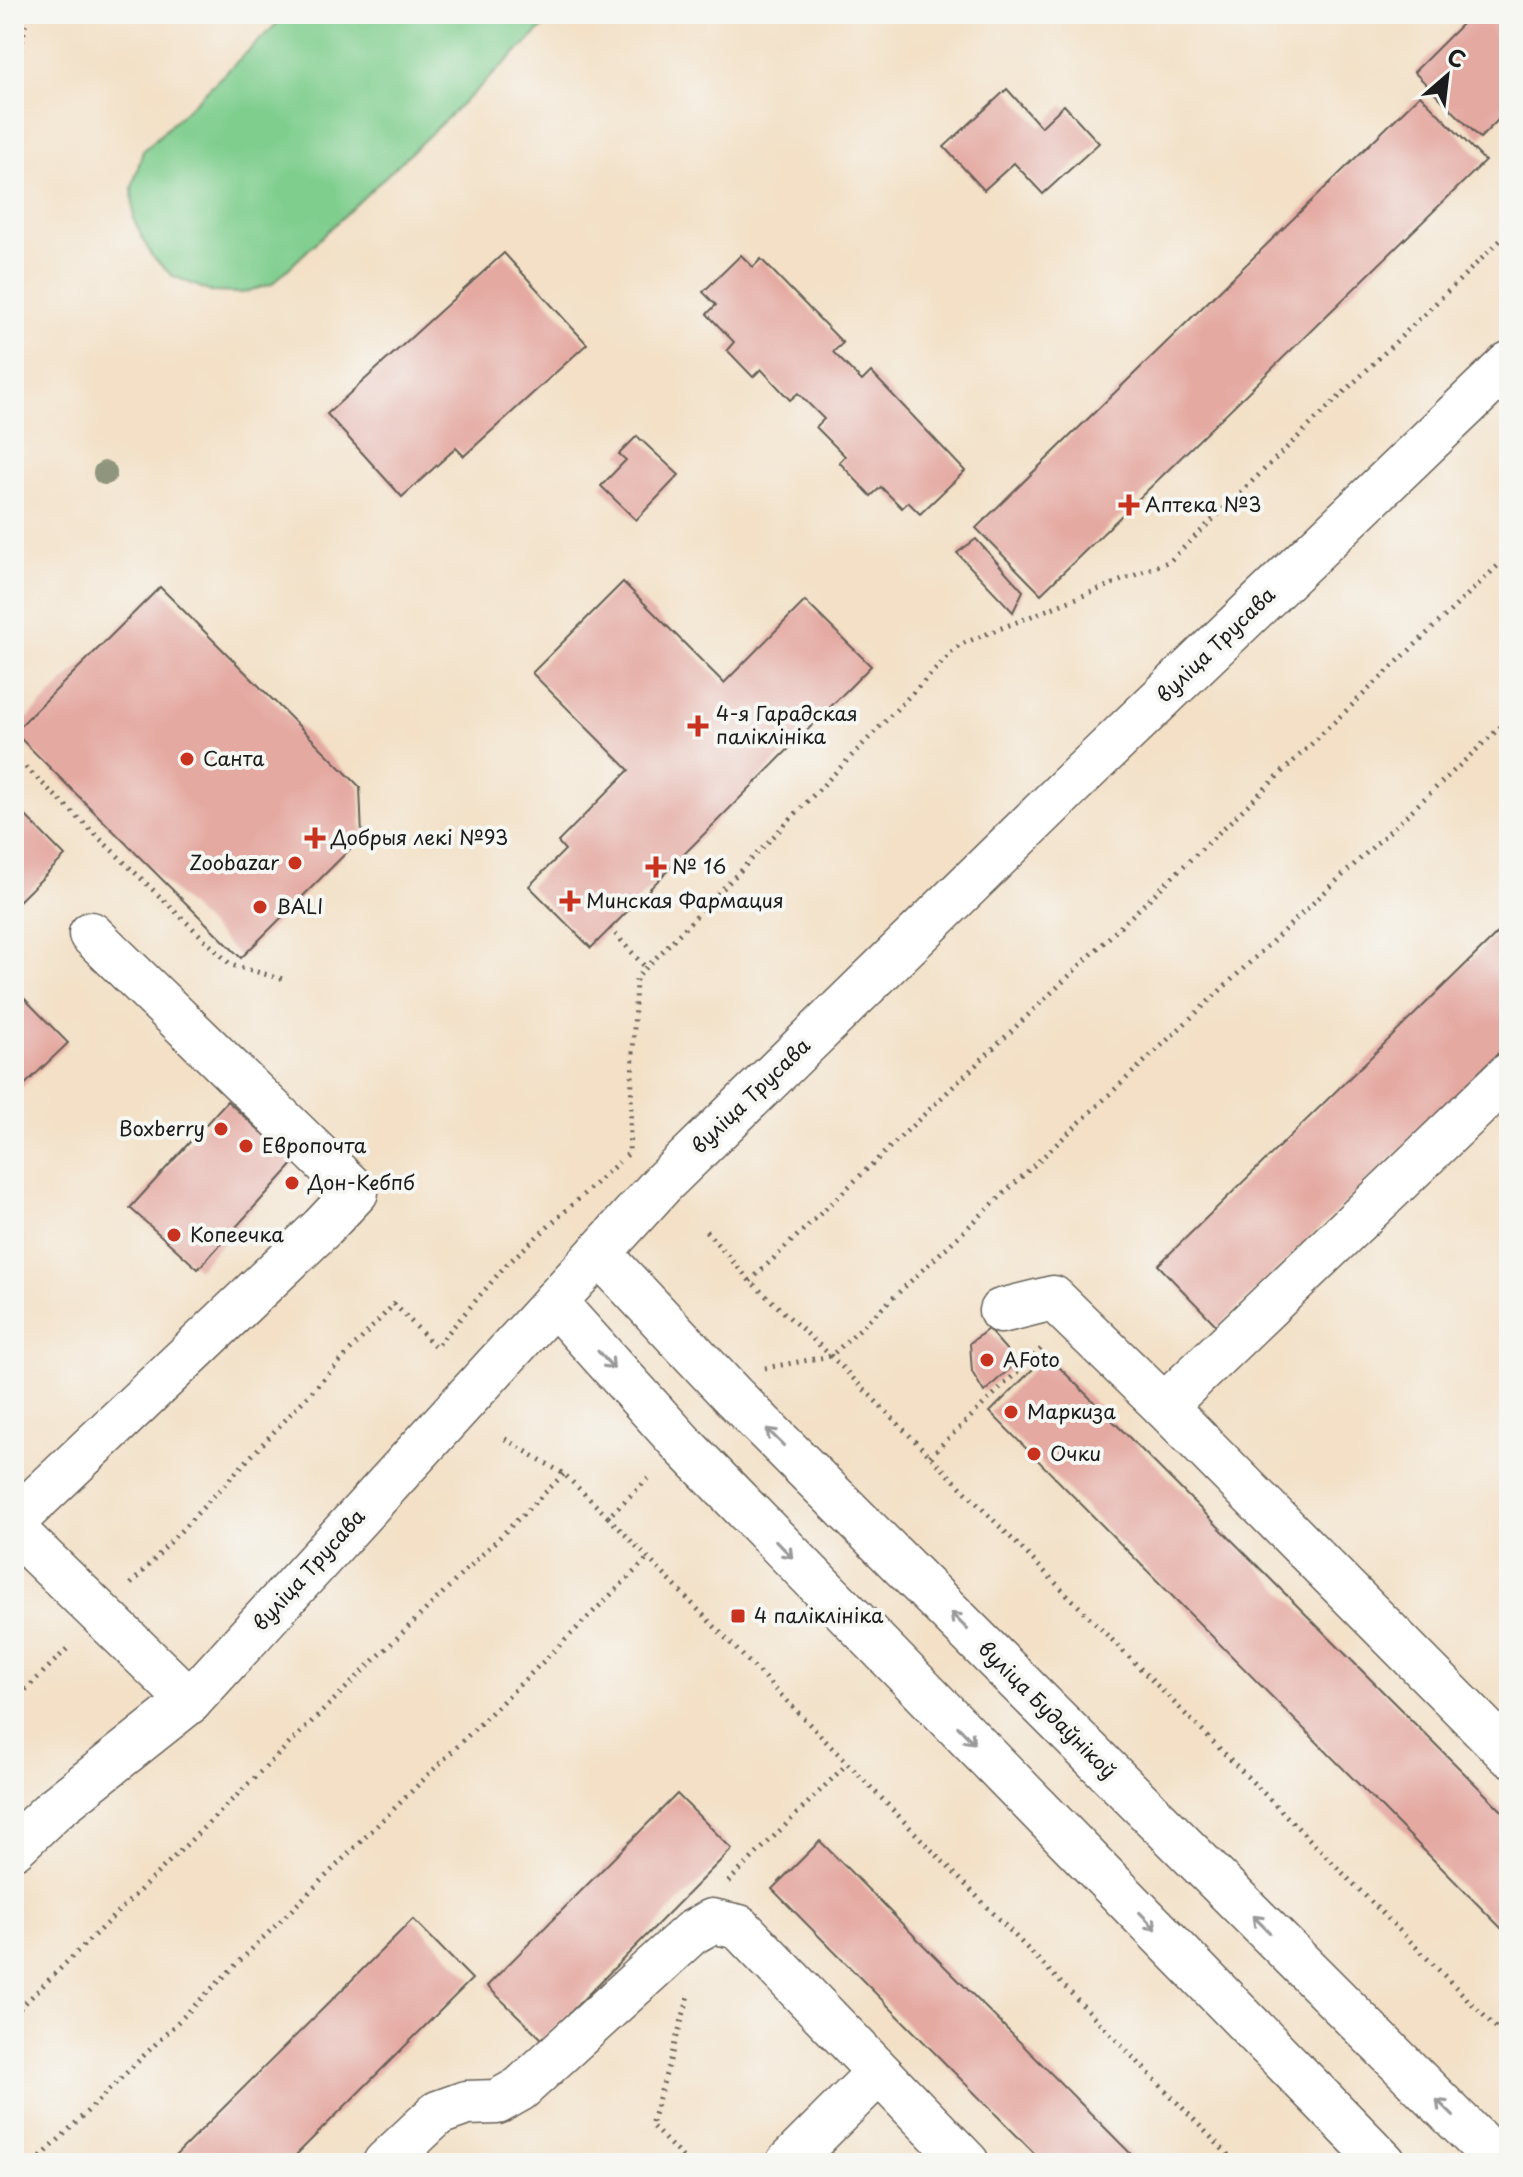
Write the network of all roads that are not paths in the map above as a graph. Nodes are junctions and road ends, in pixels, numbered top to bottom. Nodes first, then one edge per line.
1 (1509, 364) edge
2 (91, 934) dead end
3 (1509, 1075) edge
4 (599, 1253) junction
5 (554, 1302) junction
6 (1001, 1311) dead end
7 (1164, 1406) junction
8 (14, 1521) edge
9 (14, 1530) edge
10 (190, 1701) junction
11 (1509, 1754) edge
12 (14, 1847) edge
13 (878, 2073) junction
14 (385, 2163) edge
15 (788, 2163) edge
16 (967, 2163) edge
17 (1384, 2163) edge
18 (1500, 2163) edge

1 - 4 street, вуліца Трусава
2 - 8 street
3 - 7 street
4 - 5 street, вуліца Трусава
18 -> 4 street, вуліца Будаўнікоў
5 - 10 street, вуліца Трусава
5 -> 17 street
6 - 7 street
7 - 11 street
9 - 10 street
10 - 12 street, вуліца Трусава
13 - 14 street
13 - 15 street
13 - 16 street

